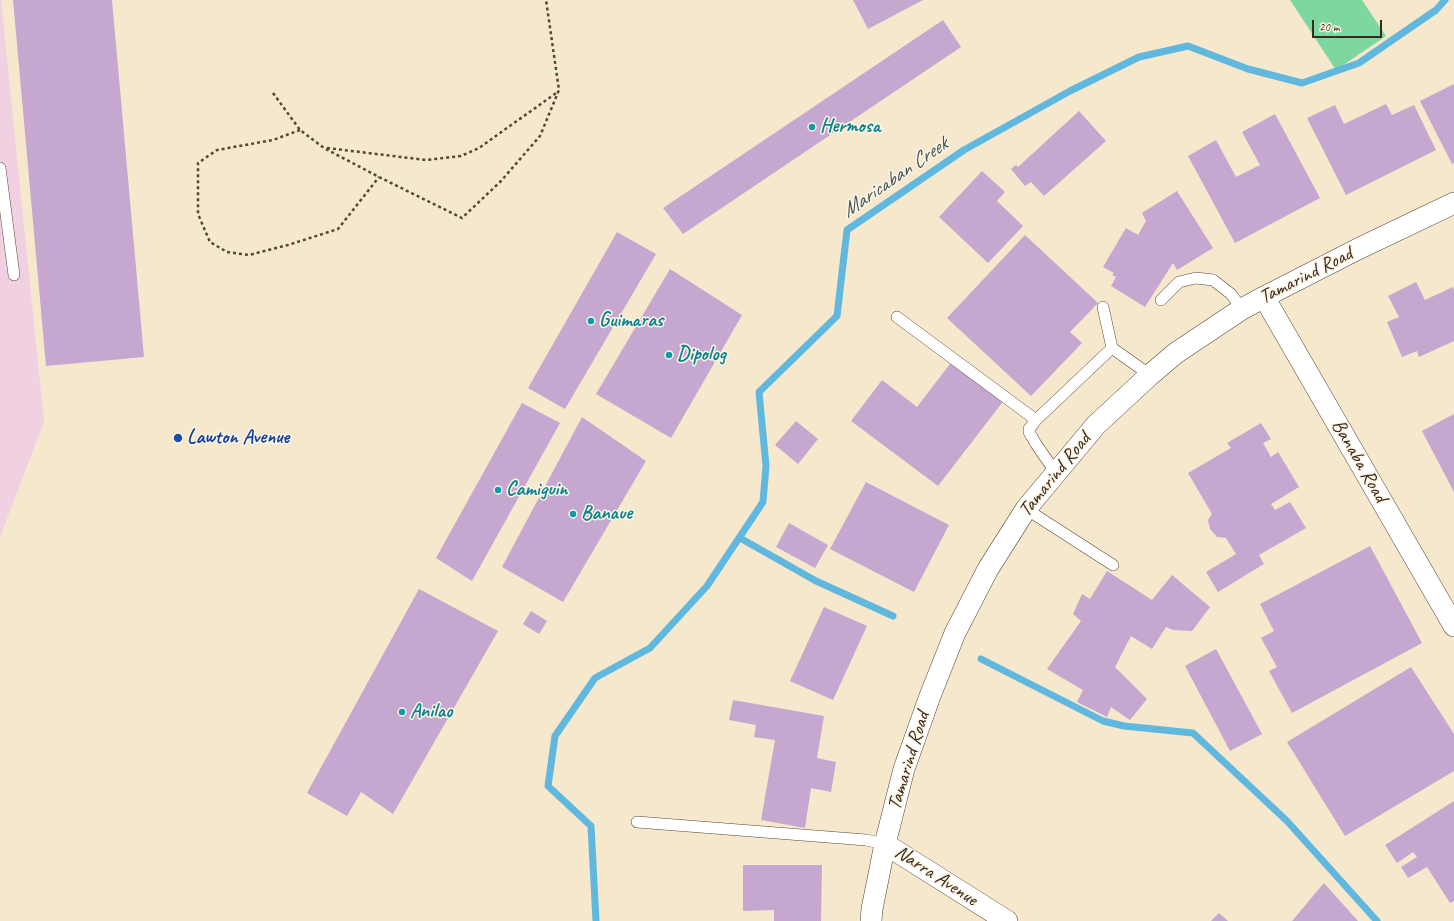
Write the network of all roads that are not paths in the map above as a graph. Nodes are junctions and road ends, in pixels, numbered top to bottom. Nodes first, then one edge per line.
1 (0, 168) edge
2 (1454, 203) edge
3 (14, 275) dead end
4 (1264, 297) junction
5 (1162, 300) dead end
6 (1103, 307) dead end
7 (1242, 309) junction
8 (897, 317) dead end
9 (1112, 348) junction
10 (1150, 375) junction
11 (1036, 420) junction
12 (1056, 473) junction
13 (1026, 509) junction
14 (1113, 565) dead end
15 (1454, 626) edge
16 (637, 822) dead end
17 (885, 844) junction
18 (871, 921) edge
19 (1007, 921) edge

1 - 3 lane
2 - 4 street, Tamarind Road
4 - 7 street, Tamarind Road
4 - 15 street, Banaba Road
5 - 7 lane
6 - 9 lane
7 - 10 street, Tamarind Road
8 - 11 lane
9 - 10 lane
9 - 11 lane
10 - 12 street, Tamarind Road
11 - 12 lane
12 - 13 street, Tamarind Road
13 - 14 lane
13 - 17 street, Tamarind Road
16 - 17 lane
17 - 18 street, Tamarind Road
17 - 19 street, Narra Avenue

